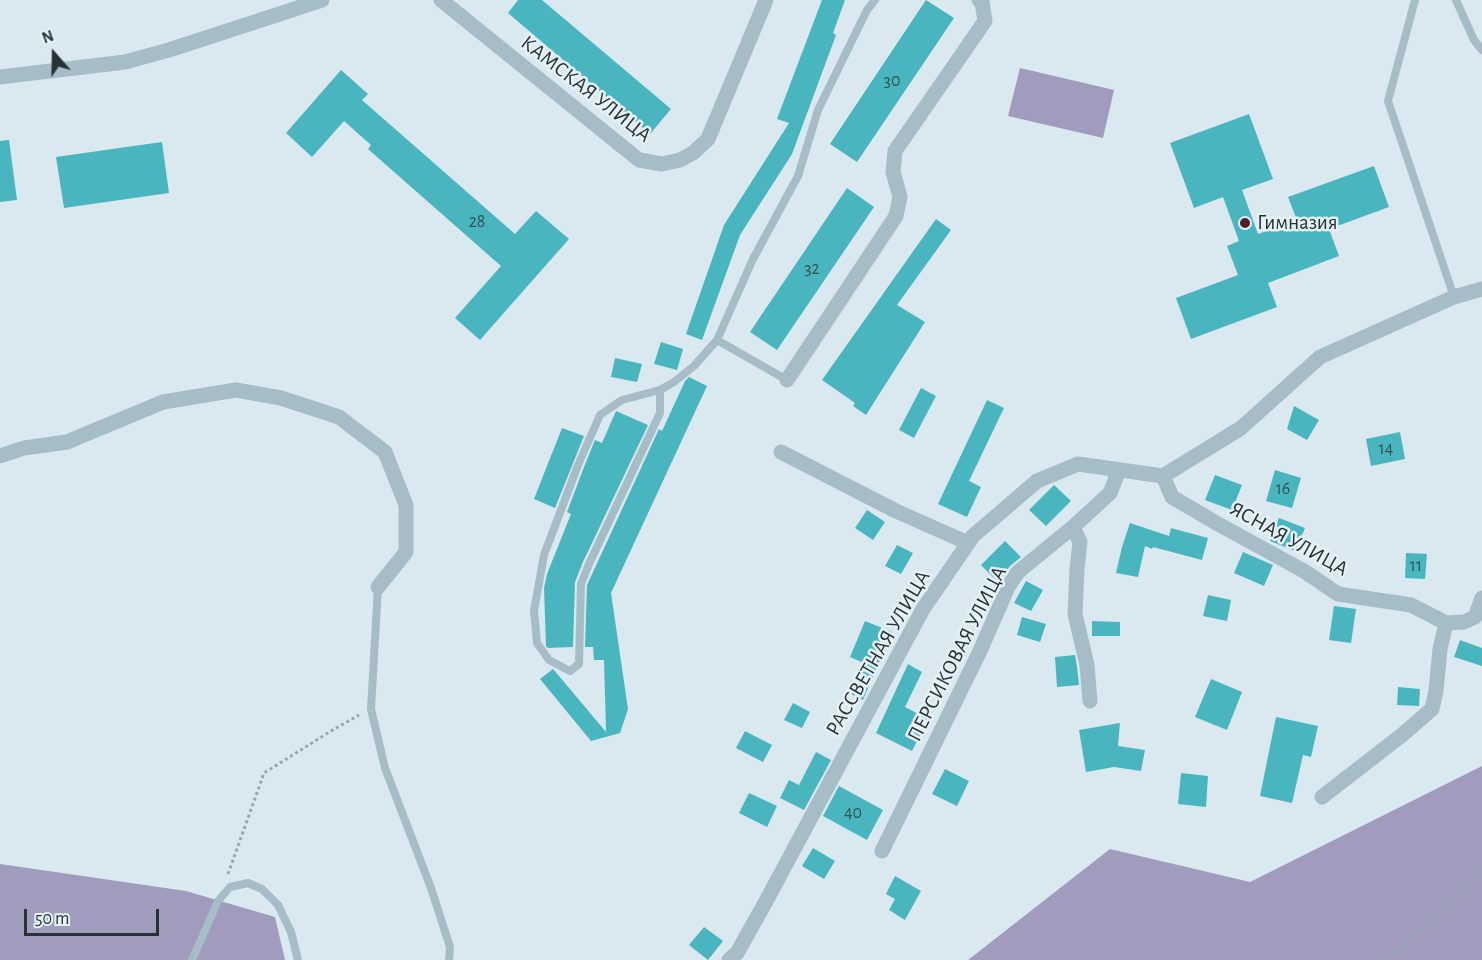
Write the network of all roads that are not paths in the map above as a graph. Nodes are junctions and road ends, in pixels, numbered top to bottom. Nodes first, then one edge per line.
1 (322, 0) edge
2 (441, 0) edge
3 (766, 0) edge
4 (875, 0) edge
5 (1415, 0) edge
6 (1456, 0) edge
7 (982, 1) edge
8 (1482, 50) edge
9 (0, 77) edge
10 (1482, 289) edge
11 (1454, 297) junction
12 (717, 340) junction
13 (787, 380) joint
14 (660, 390) junction
15 (782, 452) dead end
16 (0, 456) edge
17 (1119, 470) junction
18 (1163, 476) junction
19 (1073, 527) junction
20 (968, 543) junction
21 (378, 587) joint
22 (1482, 598) edge
23 (1446, 624) junction
24 (1090, 701) dead end
25 (1322, 797) dead end
26 (882, 852) dead end
27 (192, 960) edge
28 (298, 960) edge
29 (449, 960) edge
30 (729, 960) edge

1 - 9 street
2 - 3 street, КАМСКАЯ УЛИЦА
4 - 12 lane
5 - 11 lane
6 - 8 lane
7 - 13 street
10 - 11 street
11 - 18 street
12 - 13 lane
12 - 14 lane
14 - 14 lane
15 - 20 street
16 - 21 street
17 - 18 street, РАССВЕТНАЯ УЛИЦА
17 - 19 street, ПЕРСИКОВАЯ УЛИЦА
17 - 20 street, РАССВЕТНАЯ УЛИЦА
18 - 23 street, ЯСНАЯ УЛИЦА
19 - 24 street
19 - 26 street, ПЕРСИКОВАЯ УЛИЦА
20 - 30 street, РАССВЕТНАЯ УЛИЦА
21 - 29 lane
22 - 23 street
23 - 25 street
27 - 28 lane

